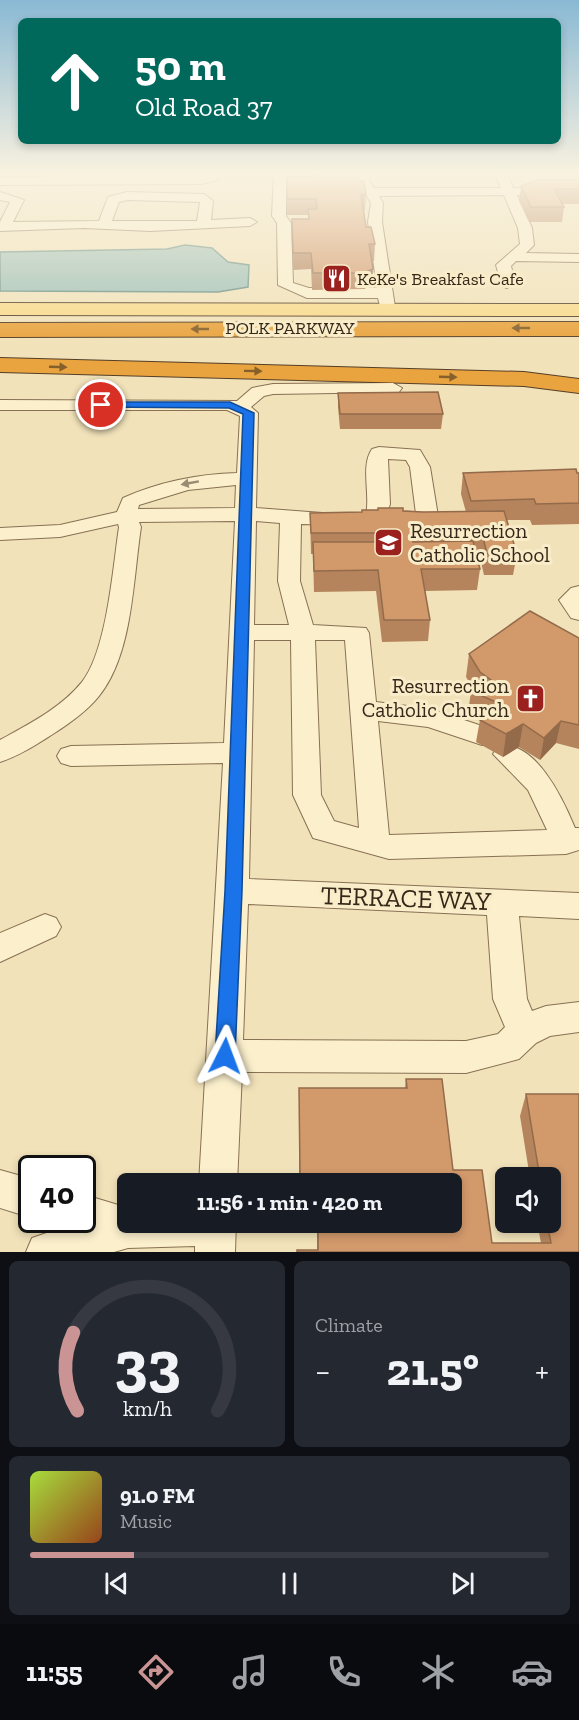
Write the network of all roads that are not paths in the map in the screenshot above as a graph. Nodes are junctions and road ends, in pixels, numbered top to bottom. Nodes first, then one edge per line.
1 (284, 230) edge
2 (376, 230) edge
3 (525, 230) edge
4 (513, 257) junction
5 (579, 258) edge
6 (507, 283) dead end
7 (386, 301) junction
8 (0, 309) edge
9 (579, 310) edge
10 (579, 329) edge
11 (0, 330) edge
12 (0, 348) edge
13 (579, 350) edge
14 (0, 365) edge
15 (579, 386) edge
16 (393, 388) dead end
17 (0, 405) edge
18 (240, 408) junction
19 (248, 479) junction
20 (246, 514) junction
21 (126, 516) junction
22 (291, 518) junction
23 (375, 520) edge
24 (0, 534) edge
25 (579, 593) edge
26 (579, 613) edge
27 (303, 632) junction
28 (242, 633) junction
29 (364, 710) junction
30 (482, 736) edge
31 (0, 752) edge
32 (238, 753) junction
33 (507, 754) dead end
34 (71, 756) dead end
35 (573, 840) edge
36 (375, 844) junction
37 (233, 891) junction
38 (502, 902) junction
39 (579, 906) edge
40 (45, 927) dead end
41 (0, 948) edge
42 (579, 1017) edge
43 (524, 1032) junction
44 (225, 1056) junction
45 (219, 1173) edge
46 (0, 1189) edge
47 (18, 1195) edge
48 (96, 1218) edge
49 (117, 1225) edge
50 (117, 1231) edge
51 (46, 1252) edge

1 - 7 street
2 - 7 street
3 - 4 street
4 - 5 street
4 - 6 street
7 - 8 main road
7 - 9 main road
10 -> 11 highway, POLK PARKWAY
12 - 13 highway, POLK PARKWAY
14 -> 15 highway
16 - 18 street
17 - 18 street
18 - 19 street
19 - 20 street
19 -> 21 street
20 - 21 street
20 - 22 street
20 - 28 street
21 - 24 street
21 - 31 street
22 - 23 street
22 - 27 street
25 - 26 street
27 - 28 street
27 - 29 street
27 - 36 street
28 - 32 street
29 - 30 street
29 - 36 street
32 - 34 street
32 - 37 street
33 - 35 street
35 - 36 street
37 - 38 street, TERRACE WAY
37 - 44 street
38 - 39 street, TERRACE WAY
38 - 43 street
40 - 41 street
42 - 43 street
43 - 44 street
44 - 45 street
46 - 47 street
48 - 49 street
50 - 51 street

